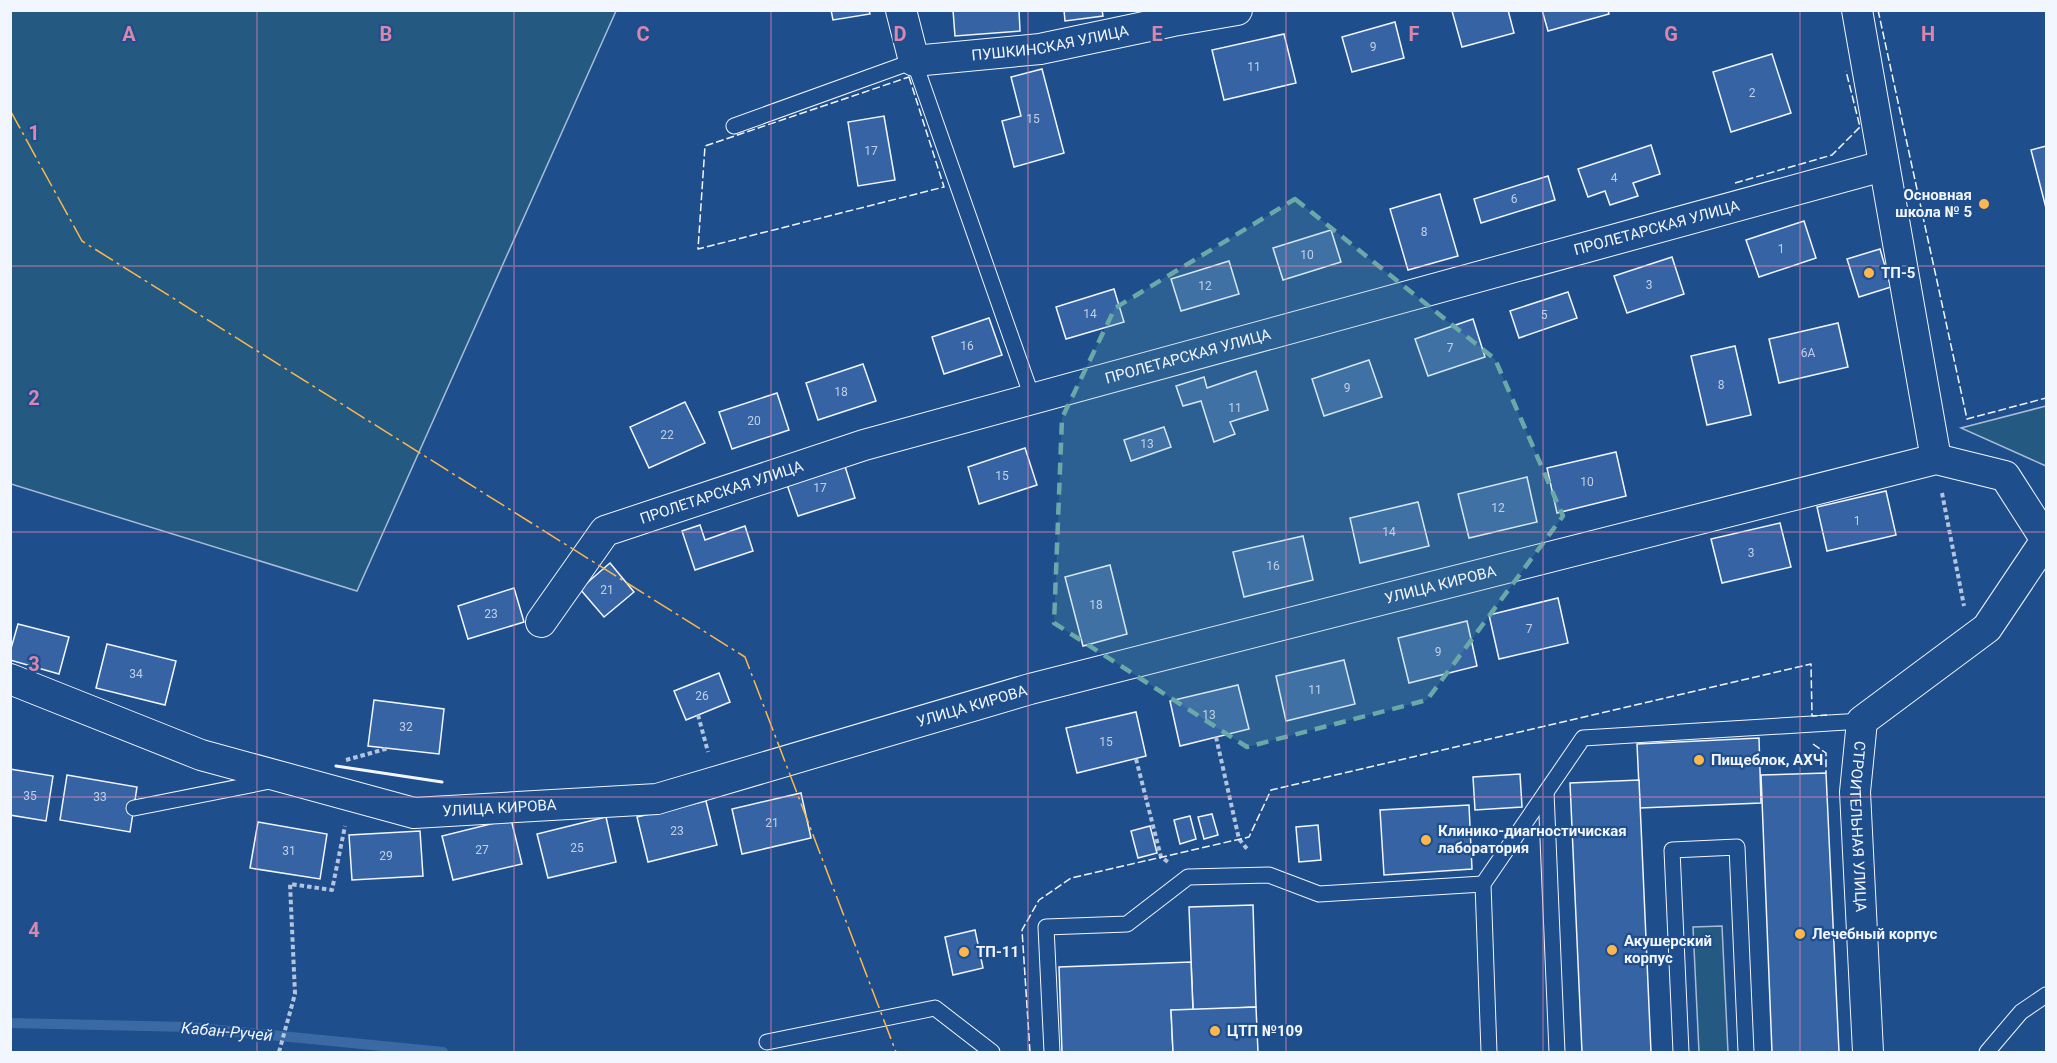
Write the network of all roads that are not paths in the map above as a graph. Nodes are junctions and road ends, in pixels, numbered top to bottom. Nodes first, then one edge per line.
1 (901, 10) edge
2 (1238, 10) edge
3 (1857, 10) edge
4 (1172, 16) edge
5 (914, 61) junction
6 (734, 126) dead end
7 (1883, 166) junction
8 (1032, 398) junction
9 (1936, 459) junction
10 (542, 622) dead end
11 (10, 679) edge
12 (1862, 721) junction
13 (285, 778) junction
14 (1546, 792) junction
15 (134, 808) dead end
16 (1484, 884) junction
17 (2046, 995) edge
18 (767, 1042) dead end
19 (992, 1053) edge
20 (1052, 1053) edge
21 (1489, 1053) edge
22 (1557, 1053) edge
23 (1681, 1053) edge
24 (1746, 1053) edge
25 (1868, 1053) edge
26 (1987, 1053) edge

1 - 5 street
2 - 4 street, ПУШКИНСКАЯ УЛИЦА
3 - 7 street
4 - 5 street, ПУШКИНСКАЯ УЛИЦА
5 - 6 lane
5 - 8 lane
7 - 8 street, ПРОЛЕТАРСКАЯ УЛИЦА
7 - 9 street
8 - 10 street, ПРОЛЕТАРСКАЯ УЛИЦА
9 - 12 street, СТРОИТЕЛЬНАЯ УЛИЦА
9 - 13 street, УЛИЦА КИРОВА
11 - 13 street, УЛИЦА КИРОВА
12 - 14 lane
12 - 25 street, СТРОИТЕЛЬНАЯ УЛИЦА
13 - 15 lane
14 - 16 lane
14 - 22 lane
16 - 20 lane
16 - 21 lane
17 - 26 lane
18 - 19 lane
23 - 24 lane

